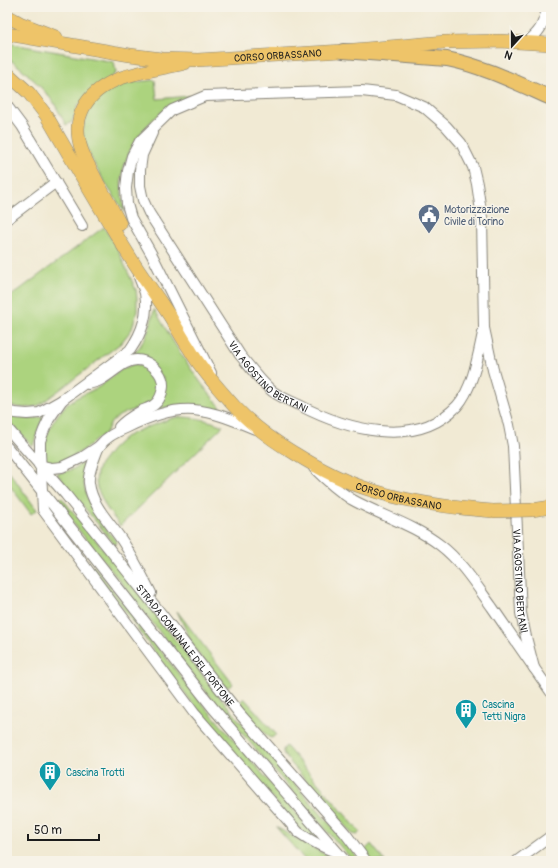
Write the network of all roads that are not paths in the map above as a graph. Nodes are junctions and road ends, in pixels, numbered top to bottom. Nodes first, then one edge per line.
1 (548, 7) edge
2 (7, 16) edge
3 (7, 34) edge
4 (526, 43) junction
5 (551, 44) edge
6 (86, 48) junction
7 (343, 51) junction
8 (198, 60) junction
9 (7, 73) edge
10 (551, 98) edge
11 (7, 106) edge
12 (154, 127) junction
13 (56, 182) junction
14 (7, 219) edge
15 (82, 226) dead end
16 (135, 266) junction
17 (170, 316) junction
18 (484, 328) junction
19 (79, 387) junction
20 (219, 389) junction
21 (62, 400) junction
22 (7, 411) edge
23 (7, 428) edge
24 (261, 431) junction
25 (113, 433) junction
26 (101, 445) junction
27 (9, 449) edge
28 (309, 463) junction
29 (40, 466) junction
30 (41, 491) junction
31 (551, 507) edge
32 (43, 510) joint
33 (163, 616) junction
34 (534, 668) junction
35 (551, 692) edge
36 (551, 836) edge
37 (341, 857) edge
38 (366, 861) edge
39 (517, 861) edge

1 - 4 street
2 - 6 main road
3 - 6 main road, CORSO ORBASSANO
4 - 5 main road, CORSO ORBASSANO
4 - 7 main road, CORSO ORBASSANO
6 - 8 main road, CORSO ORBASSANO
7 - 8 main road, CORSO ORBASSANO
7 - 10 highway
8 - 17 main road
9 - 16 main road, CORSO ORBASSANO
11 - 13 street
12 - 18 street, VIA AGOSTINO BERTANI
12 - 18 street, VIA AGOSTINO BERTANI
12 - 20 street, VIA AGOSTINO BERTANI
13 - 14 street
13 - 15 street
16 - 17 main road, CORSO ORBASSANO
16 - 19 street, CORSO ORBASSANO
17 - 20 main road, CORSO ORBASSANO
18 - 34 street, VIA AGOSTINO BERTANI
19 - 21 street, CORSO ORBASSANO
19 - 25 street, CORSO ORBASSANO
20 - 24 main road, CORSO ORBASSANO
21 - 22 street, CORSO ORBASSANO
21 - 29 street, CORSO ORBASSANO
23 - 29 street, STRADA COMUNALE DEL PORTONE
24 - 25 street, CORSO ORBASSANO
24 - 28 main road, CORSO ORBASSANO
25 - 26 street, CORSO ORBASSANO
26 - 29 street, CORSO ORBASSANO
26 - 33 street, CORSO ORBASSANO
27 - 29 street, CORSO ORBASSANO
27 - 30 street, STRADA COMUNALE DEL PORTONE
28 - 31 main road, CORSO ORBASSANO, bridge
28 - 34 street, VIA AGOSTINO BERTANI
29 - 30 street, CORSO ORBASSANO
29 - 33 street, STRADA COMUNALE DEL PORTONE
30 - 32 street, CORSO ORBASSANO
30 - 37 street, STRADA COMUNALE DEL PORTONE
32 - 37 street, STRADA COMUNALE DEL PORTONE
33 - 38 street, STRADA COMUNALE DEL PORTONE
34 - 35 street, VIA AGOSTINO BERTANI
36 - 39 street

